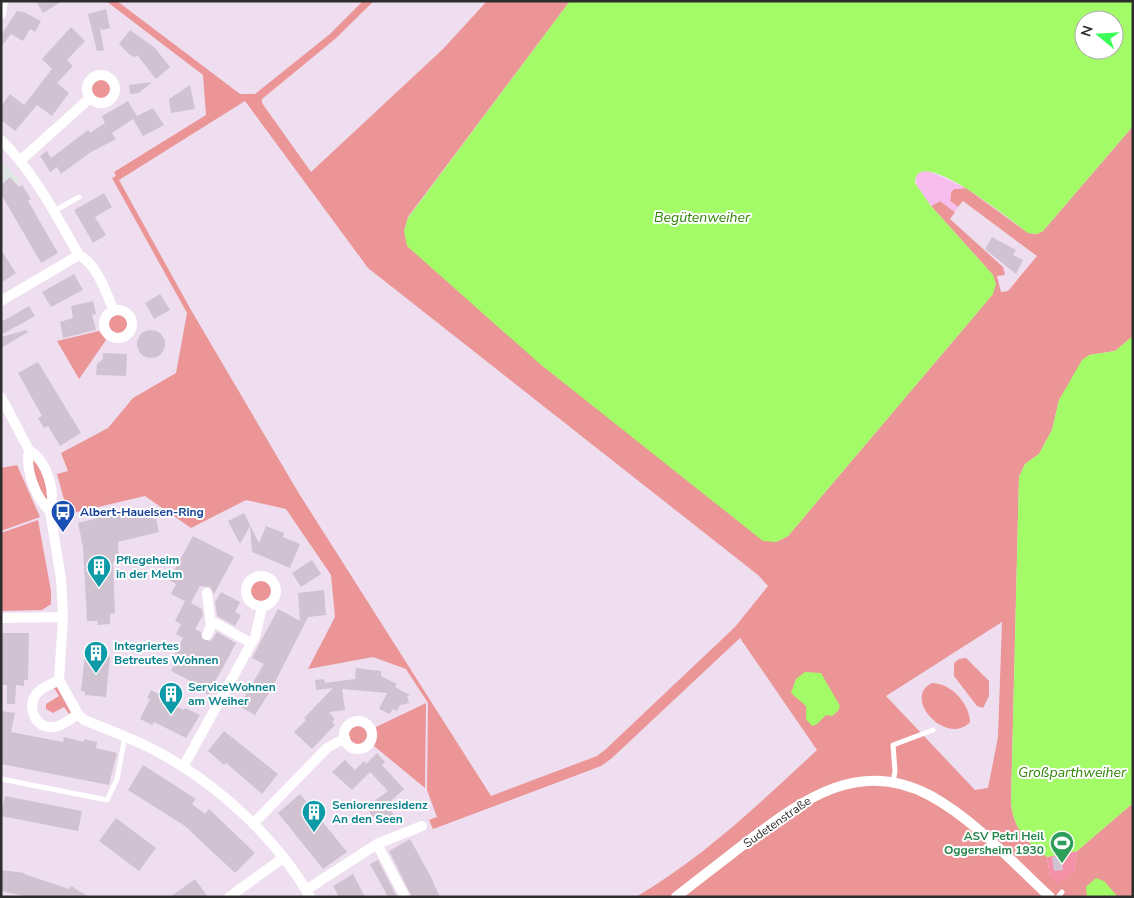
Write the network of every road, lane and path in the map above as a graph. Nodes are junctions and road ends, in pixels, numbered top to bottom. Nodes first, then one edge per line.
1 (4, 1) edge
2 (1, 14) edge
3 (90, 98) dead end
4 (1, 140) edge
5 (21, 160) junction
6 (78, 197) dead end
7 (54, 212) junction
8 (79, 255) junction
9 (1, 302) edge
10 (114, 311) dead end
11 (1, 397) edge
12 (29, 450) junction
13 (50, 511) junction
14 (207, 593) dead end
15 (262, 607) dead end
16 (63, 617) junction
17 (1, 618) edge
18 (210, 620) junction
19 (207, 635) dead end
20 (251, 643) junction
21 (59, 680) junction
22 (78, 714) junction
23 (933, 730) dead end
24 (124, 736) junction
25 (345, 738) dead end
26 (183, 767) junction
27 (1, 779) edge
28 (893, 783) junction
29 (253, 824) junction
30 (422, 826) dead end
31 (377, 844) junction
32 (283, 858) junction
33 (1062, 892) dead end
34 (308, 893) edge
35 (229, 897) edge
36 (405, 897) edge
37 (676, 897) edge
38 (1050, 897) edge
39 (1058, 897) edge

1 - 2 street
3 - 5 street
4 - 5 street
5 - 7 street
6 - 7 lane
7 - 8 street
8 - 9 street
8 - 10 street
11 - 12 street
12 - 13 street
12 - 13 street
13 - 16 street
14 - 18 street
15 - 20 street
16 - 17 street
16 - 21 street
18 - 19 street
18 - 20 street
20 - 26 street
21 - 22 street
21 - 22 street
22 - 24 street
23 - 28 lane
24 - 26 street
24 - 27 lane
25 - 29 street
26 - 29 street
28 - 37 street, Sudetenstraße
28 - 38 street, Sudetenstraße
29 - 32 street
30 - 31 street
31 - 34 street
31 - 36 street
32 - 34 street
32 - 35 street
33 - 39 lane

